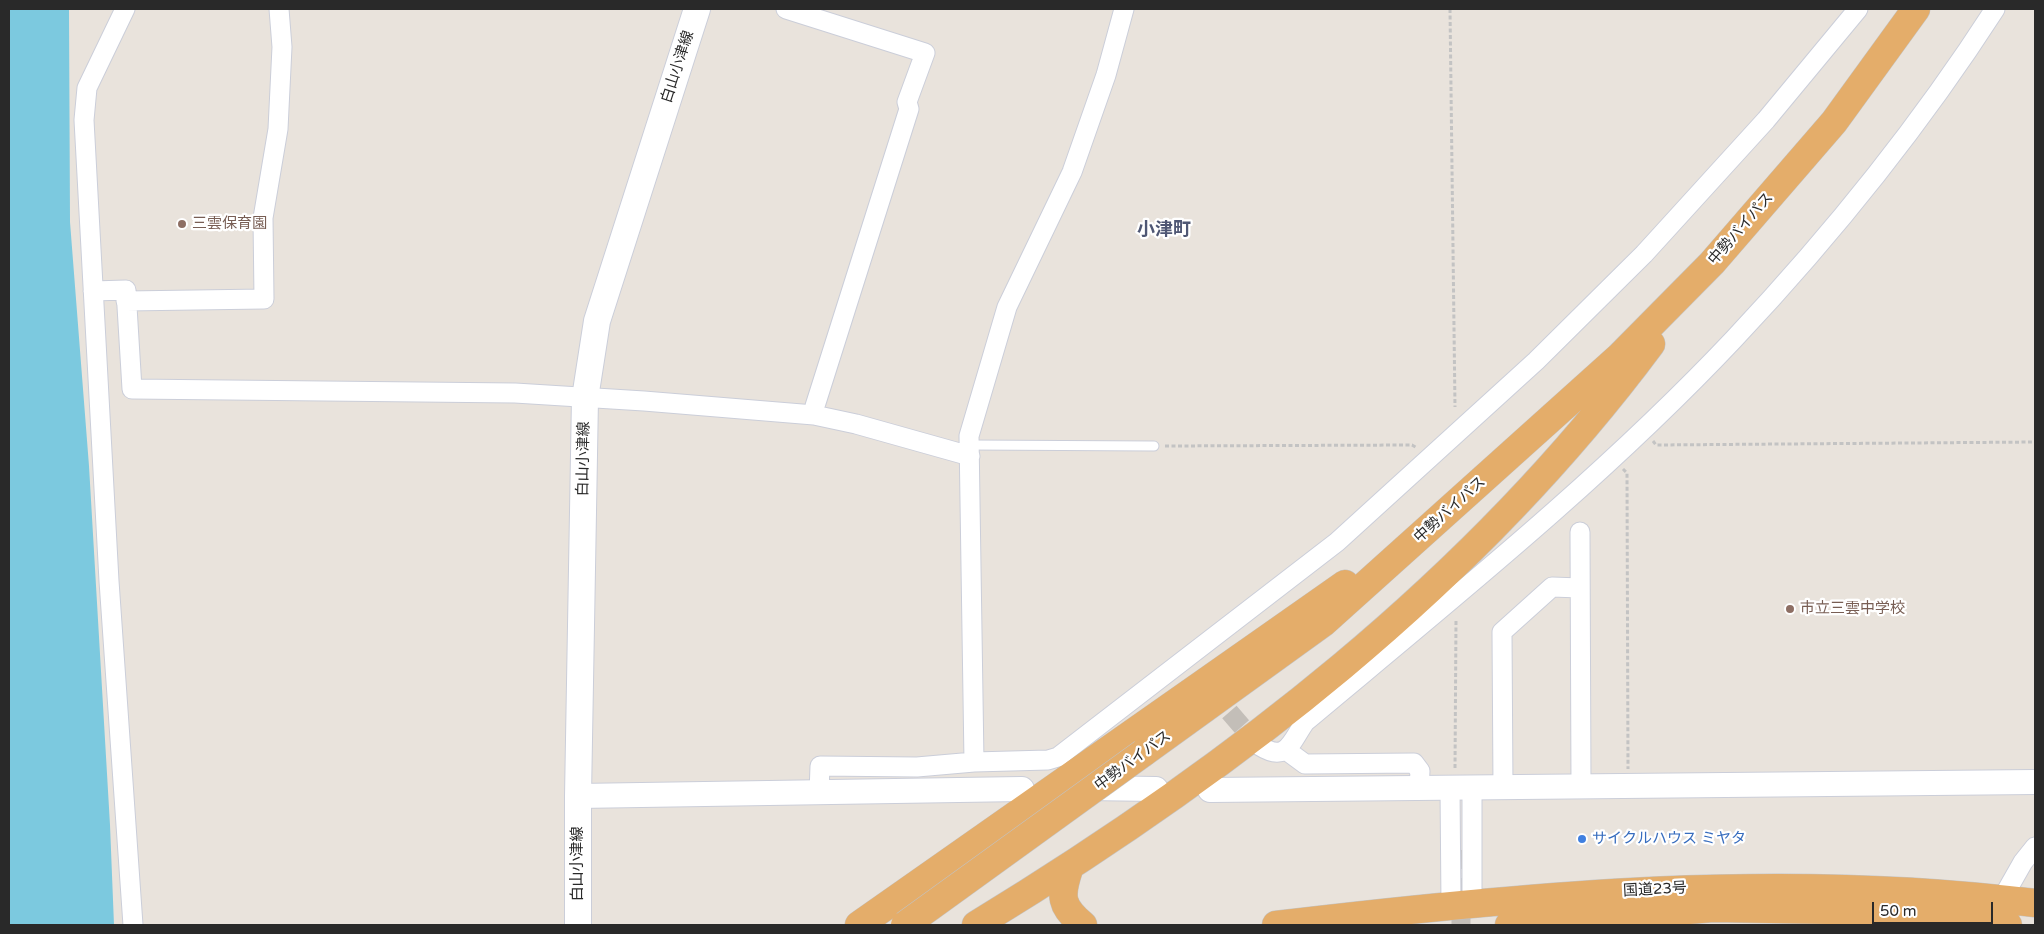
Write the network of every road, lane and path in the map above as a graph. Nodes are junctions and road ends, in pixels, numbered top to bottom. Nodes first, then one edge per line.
1 (125, 9) edge
2 (279, 9) edge
3 (696, 9) edge
4 (786, 9) edge
5 (1124, 9) edge
6 (1450, 9) edge
7 (1858, 9) edge
8 (1916, 9) edge
9 (1994, 9) edge
10 (1712, 263) junction
11 (92, 291) junction
12 (126, 301) junction
13 (586, 398) junction
14 (1455, 407) dead end
15 (814, 415) junction
16 (1651, 440) dead end
17 (2035, 442) edge
18 (1154, 446) joint
19 (970, 451) junction
20 (1431, 457) junction
21 (1618, 463) dead end
22 (1441, 519) junction
23 (1580, 532) dead end
24 (1580, 588) junction
25 (1462, 613) dead end
26 (1184, 662) junction
27 (1199, 677) tunnel mouth
28 (1260, 746) tunnel mouth
29 (1286, 750) junction
30 (974, 762) junction
31 (2035, 782) edge
32 (1581, 787) junction
33 (1628, 787) junction
34 (1022, 788) dead end
35 (1083, 788) dead end
36 (1503, 788) junction
37 (1156, 789) dead end
38 (1419, 789) junction
39 (1461, 789) junction
40 (1210, 790) dead end
41 (820, 793) junction
42 (578, 796) junction
43 (2035, 847) edge
44 (1461, 850) tunnel mouth
45 (1069, 869) junction
46 (2002, 898) junction
47 (1462, 903) junction
48 (2035, 903) edge
49 (1816, 917) edge
50 (134, 925) edge
51 (578, 925) edge
52 (859, 925) edge
53 (905, 925) edge
54 (976, 925) edge
55 (1083, 925) edge
56 (1276, 925) edge
57 (1509, 925) edge
58 (2008, 925) edge

1 - 11 street
2 - 12 street
3 - 13 main road, 白山小津線
4 - 15 street
5 - 19 street
6 - 14 path
7 - 20 street
8 - 10 highway, 中勢バイパス
9 - 29 street
10 - 22 highway, 中勢バイパス
10 - 45 highway
11 - 12 street
11 - 50 street
12 - 13 street
13 - 15 street
13 - 42 main road, 白山小津線
15 - 19 street
16 - 17 path
18 - 19 lane
18 - 20 path
19 - 30 street
20 - 26 street
21 - 33 path
22 - 52 highway
22 - 53 highway, 中勢バイパス, bridge
23 - 24 street
24 - 32 street
24 - 36 street
25 - 39 path
26 - 27 street
26 - 30 street
28 - 29 street
29 - 38 street
30 - 41 street
31 - 33 street
32 - 33 street
32 - 36 street
34 - 41 street
35 - 37 street
36 - 39 street
38 - 39 street
38 - 40 street
39 - 44 street
39 - 47 street
41 - 42 street
42 - 51 main road, 白山小津線
43 - 46 street
45 - 54 highway
45 - 55 highway
46 - 47 highway, 国道23号
46 - 48 highway, 国道23号
47 - 56 highway, 国道23号
49 - 57 highway, 国道23号
49 - 58 highway, 国道23号

